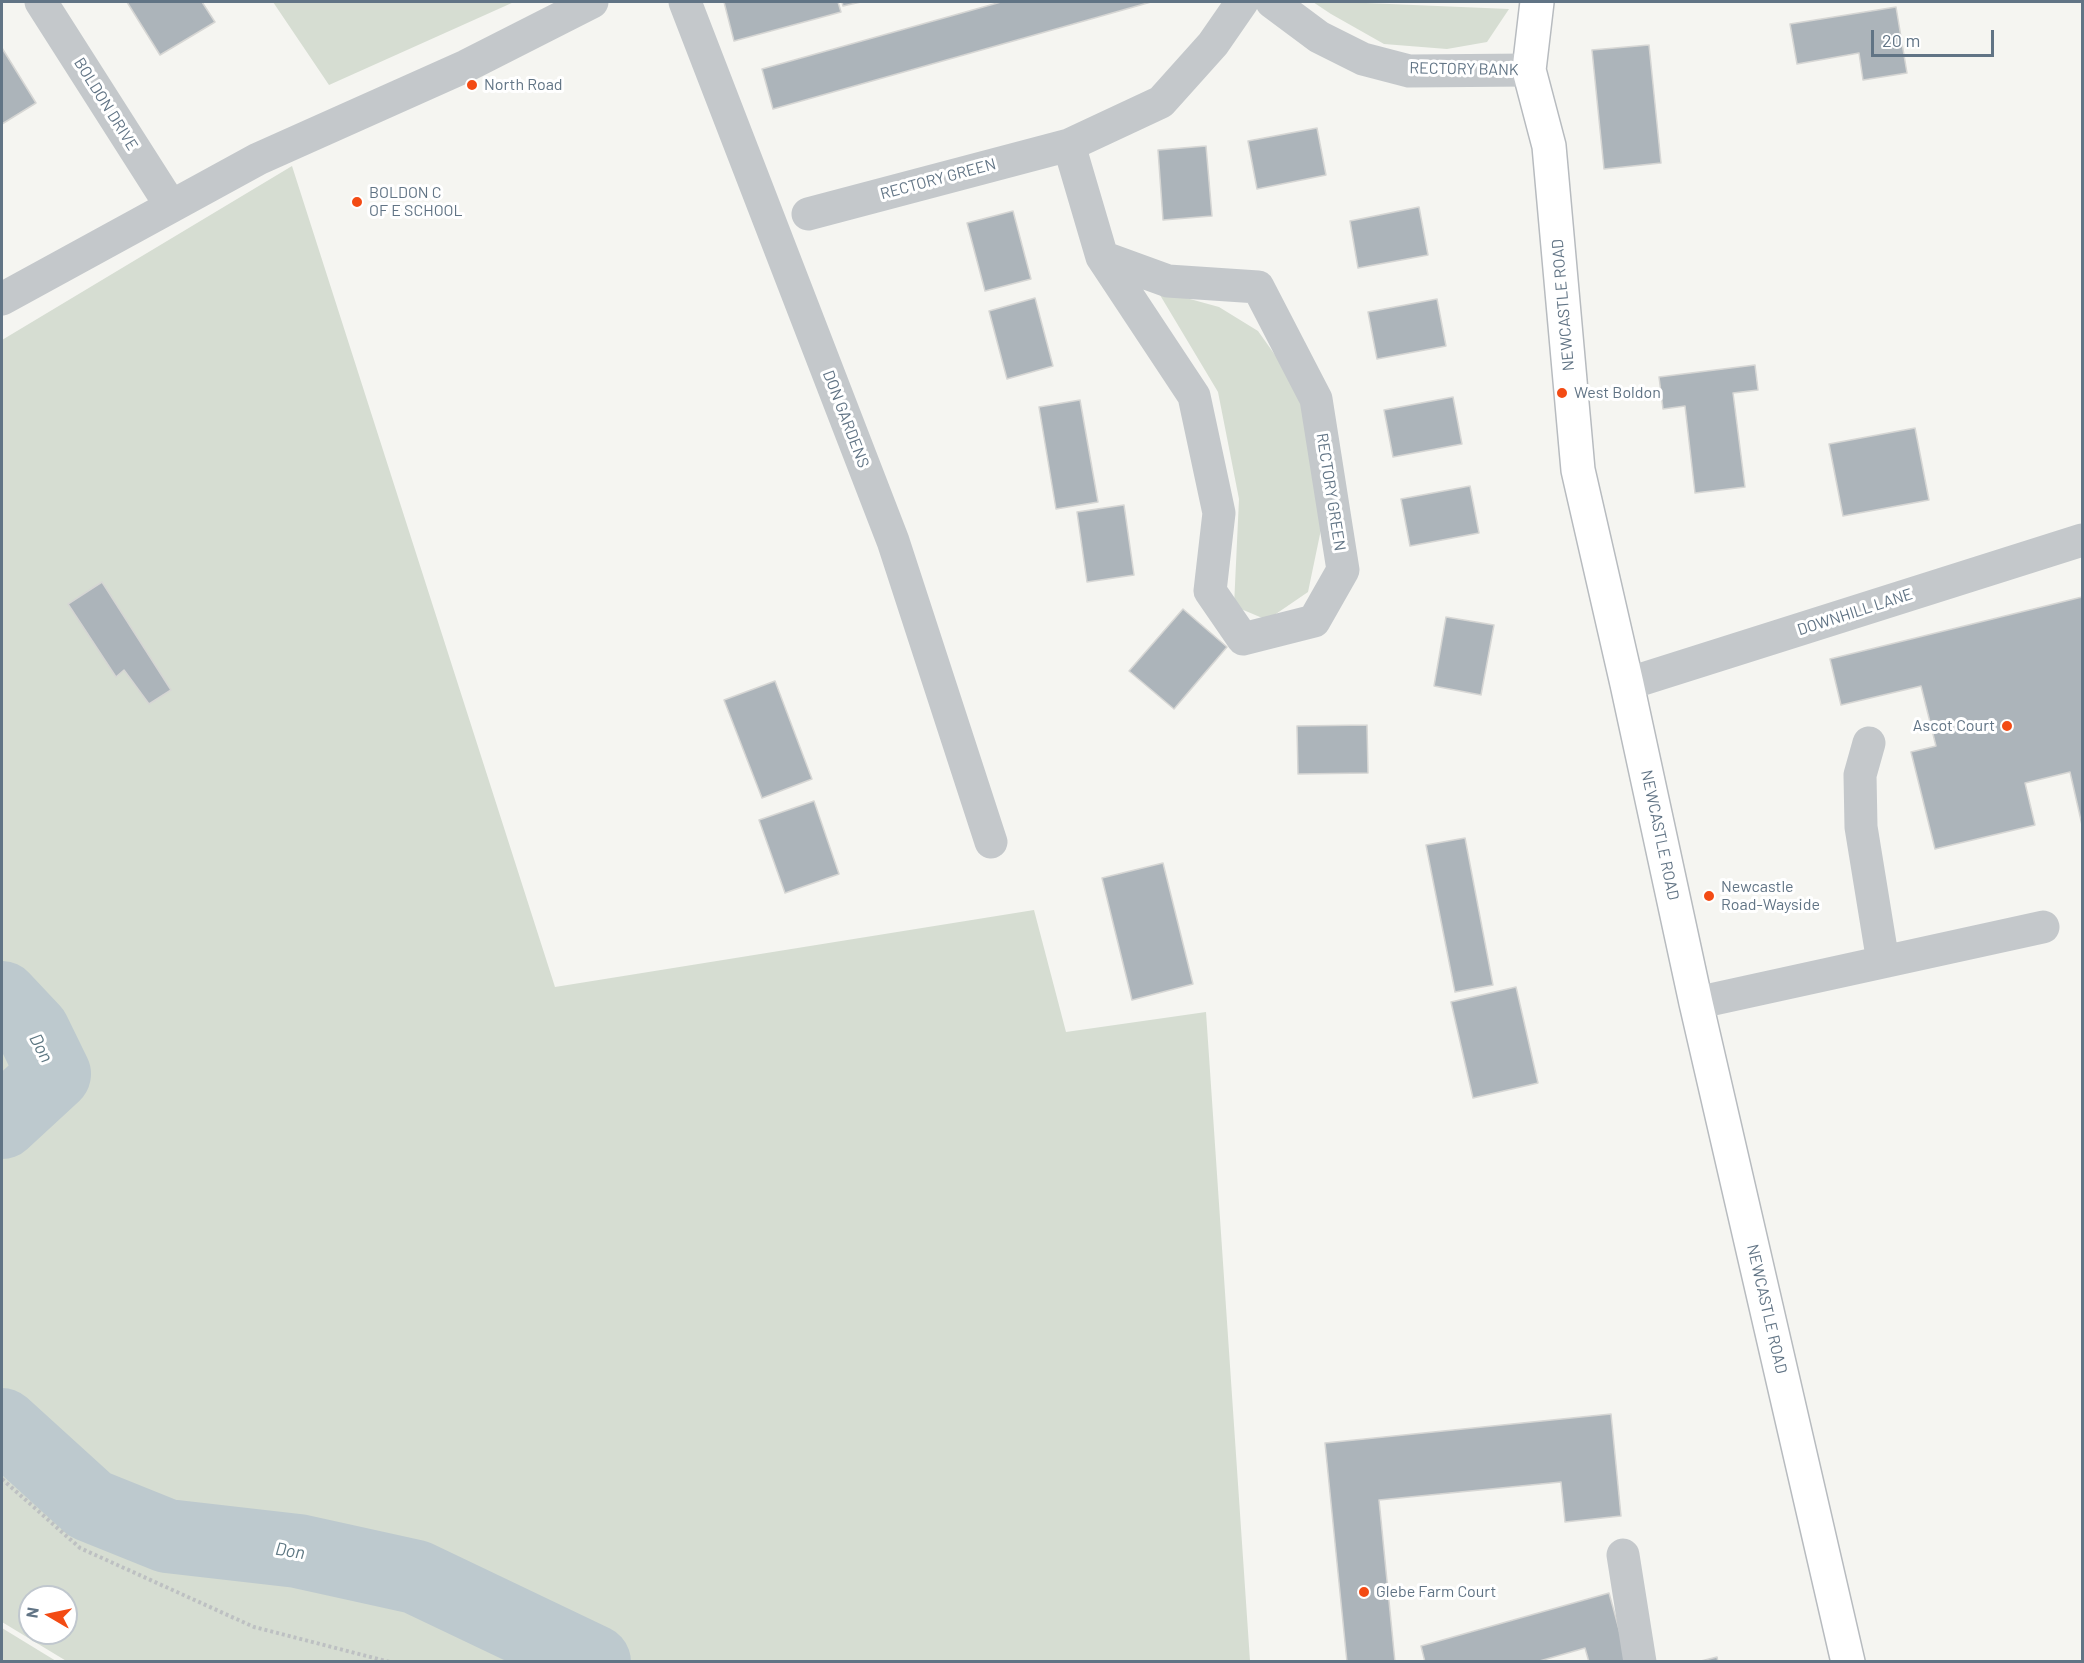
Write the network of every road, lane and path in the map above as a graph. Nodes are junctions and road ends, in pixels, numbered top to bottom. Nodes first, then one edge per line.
1 (41, 2) edge
2 (592, 2) edge
3 (685, 2) edge
4 (1242, 2) edge
5 (1272, 2) edge
6 (1537, 2) edge
7 (1529, 70) junction
8 (1068, 145) junction
9 (171, 206) junction
10 (808, 214) dead end
11 (1102, 257) junction
12 (2, 299) edge
13 (2082, 540) edge
14 (1627, 684) junction
15 (1869, 743) dead end
16 (991, 842) dead end
17 (2043, 927) dead end
18 (1883, 962) junction
19 (1696, 1004) junction
20 (2, 1479) edge
21 (1623, 1555) dead end
22 (390, 1662) edge
23 (1640, 1662) edge
24 (1848, 1662) edge

1 - 9 street, BOLDON DRIVE
2 - 9 street
3 - 16 street, DON GARDENS
4 - 8 street, RECTORY GREEN
5 - 7 street, RECTORY BANK
6 - 7 main road, NEWCASTLE ROAD
7 - 14 main road, NEWCASTLE ROAD
8 - 10 street, RECTORY GREEN
8 - 11 street, RECTORY GREEN
9 - 12 street
11 - 11 street, RECTORY GREEN
13 - 14 street, DOWNHILL LANE
14 - 19 main road, NEWCASTLE ROAD
15 - 18 street
17 - 18 street
18 - 19 street
19 - 24 main road, NEWCASTLE ROAD
20 - 22 path
21 - 23 street

